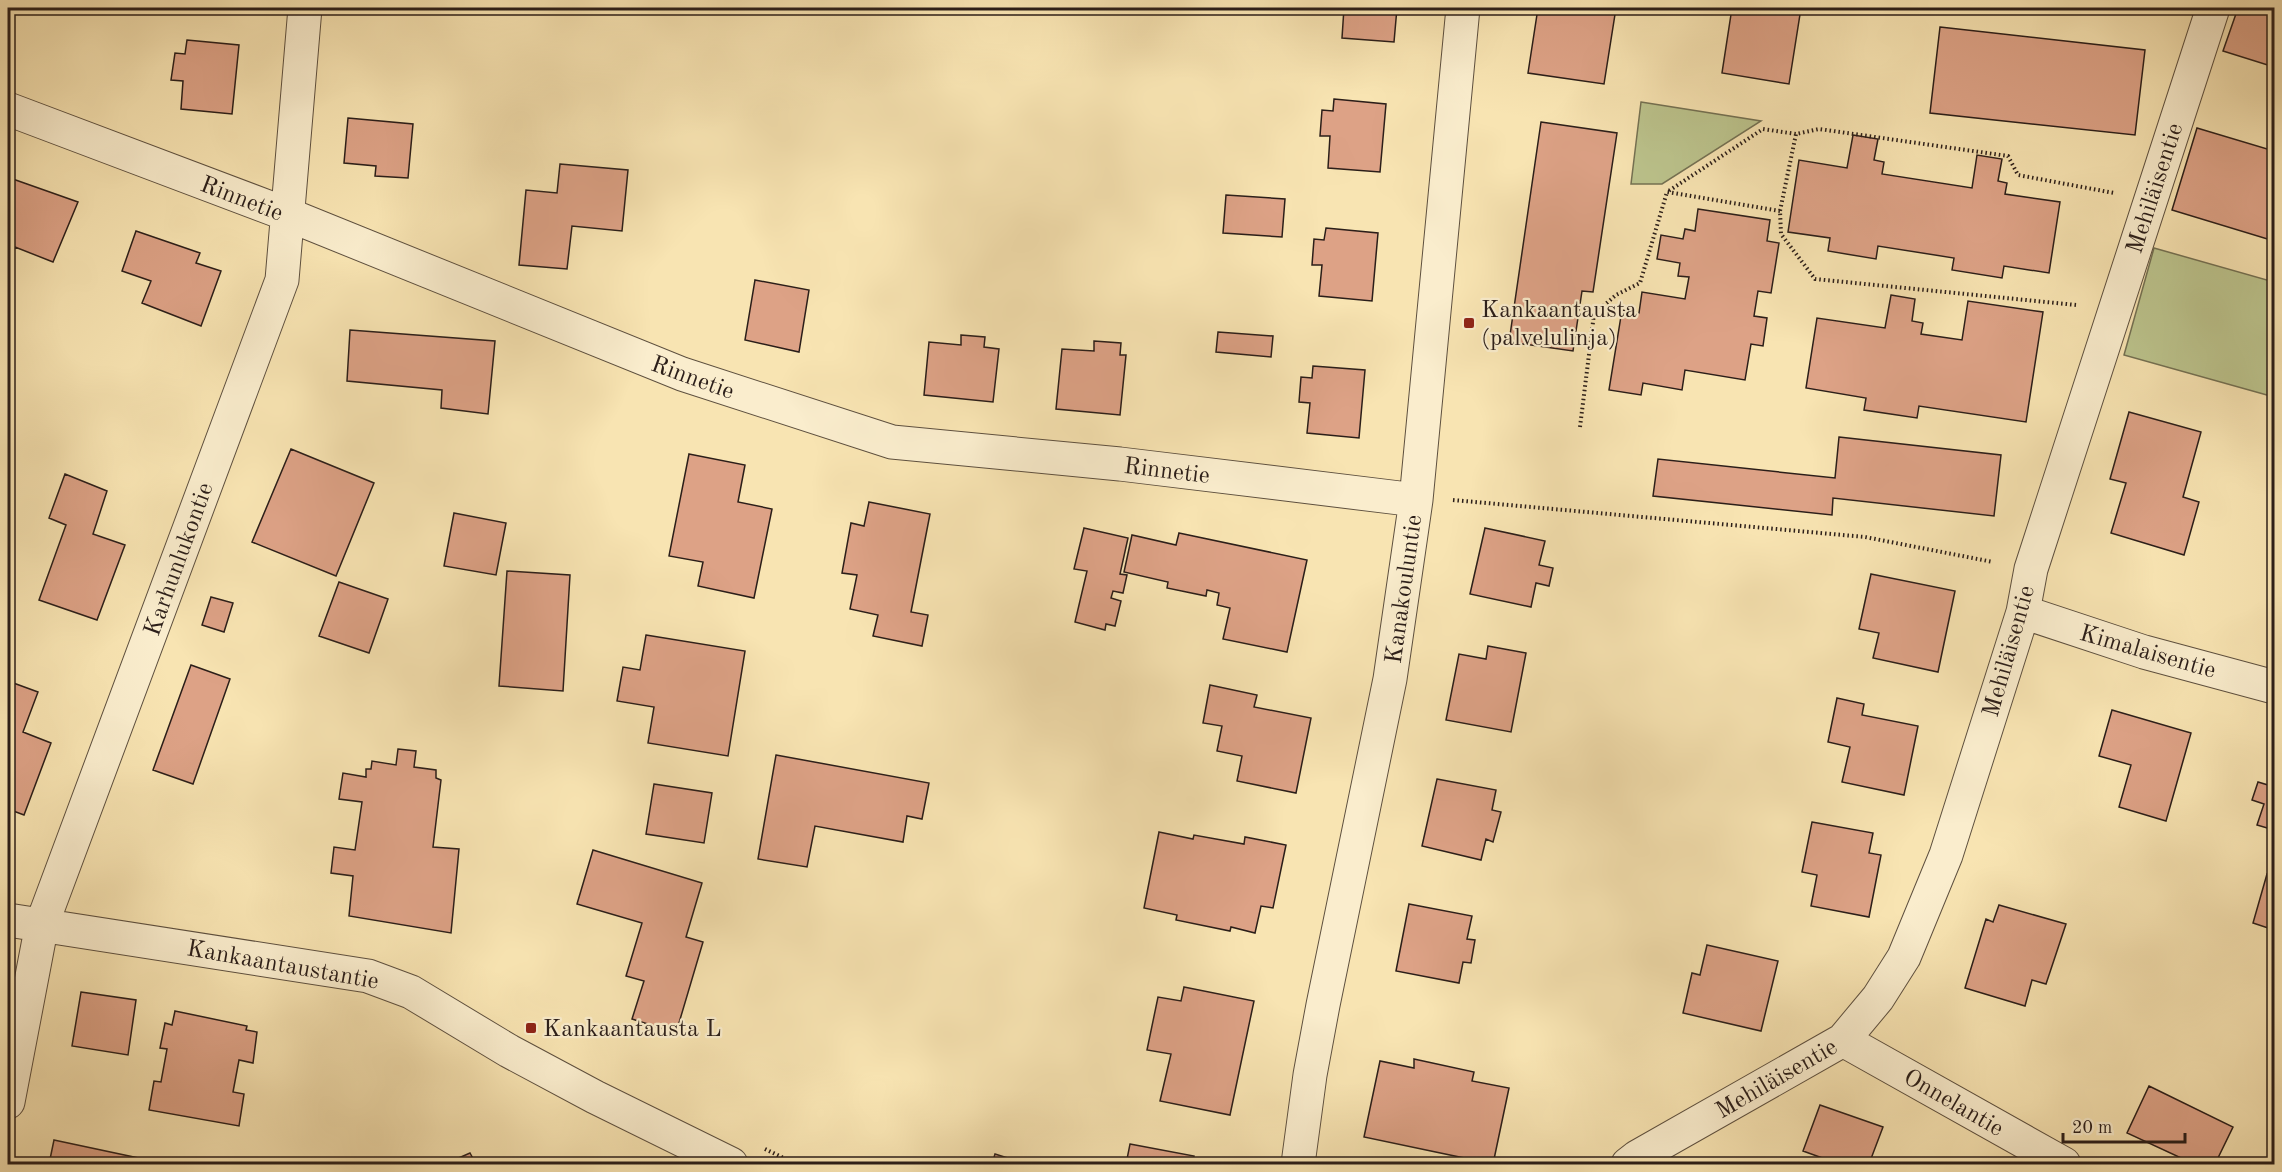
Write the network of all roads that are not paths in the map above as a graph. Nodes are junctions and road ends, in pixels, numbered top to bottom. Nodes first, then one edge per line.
1 (304, 8) edge
2 (1463, 8) edge
3 (2213, 8) edge
4 (8, 109) edge
5 (289, 215) junction
6 (1416, 500) junction
7 (2023, 612) junction
8 (2274, 687) edge
9 (8, 920) edge
10 (42, 924) junction
11 (1843, 1040) junction
12 (8, 1102) edge
13 (729, 1164) edge
14 (1298, 1164) edge
15 (1628, 1164) edge
16 (2064, 1164) edge

1 - 5 street, Karhunlukontie
2 - 6 street, Kanakouluntie
3 - 7 street, Mehiläisentie
4 - 5 street, Rinnetie
5 - 6 street, Rinnetie
5 - 10 street, Karhunlukontie
6 - 14 street, Kanakouluntie
7 - 8 street, Kimalaisentie
7 - 11 street, Mehiläisentie
9 - 10 street, Kankaantaustantie
10 - 12 street, Karhunlukontie
10 - 13 street, Kankaantaustantie
11 - 15 street, Mehiläisentie
11 - 16 street, Onnelantie

